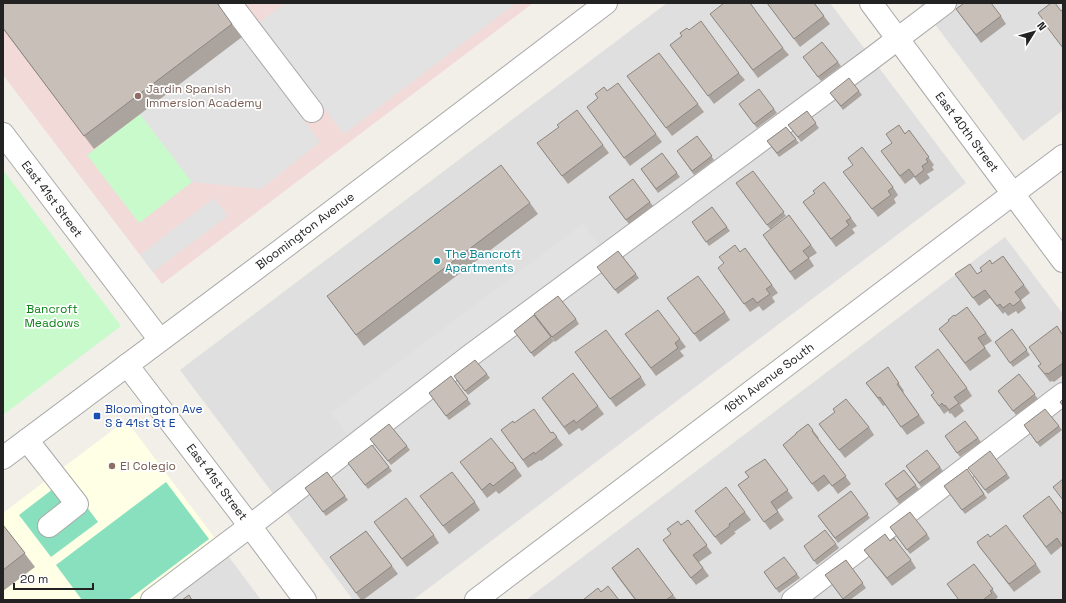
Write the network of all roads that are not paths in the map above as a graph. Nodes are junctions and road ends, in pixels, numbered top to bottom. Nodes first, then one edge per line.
1 (230, 3) edge
2 (606, 3) edge
3 (872, 3) edge
4 (945, 3) edge
5 (898, 39) junction
6 (312, 111) dead end
7 (3, 134) edge
8 (1063, 156) edge
9 (1013, 194) junction
10 (1063, 262) edge
11 (160, 340) junction
12 (128, 365) junction
13 (1063, 394) edge
14 (27, 440) junction
15 (3, 458) edge
16 (49, 526) dead end
17 (250, 526) junction
18 (152, 600) edge
19 (305, 600) edge
20 (476, 600) edge
21 (793, 600) edge

1 - 6 street
2 - 11 street, Bloomington Avenue
3 - 5 street, East 40th Street
4 - 5 street
5 - 9 street, East 40th Street
5 - 17 street
7 - 11 street, East 41st Street
8 - 9 street, 16th Avenue South
9 - 10 street, East 40th Street
9 - 20 street, 16th Avenue South
11 - 12 street, Bloomington Avenue
12 - 14 street, Bloomington Avenue
12 - 17 street, East 41st Street
13 - 21 street
14 - 15 street, Bloomington Avenue
14 - 16 street
17 - 18 street
17 - 19 street, East 41st Street

